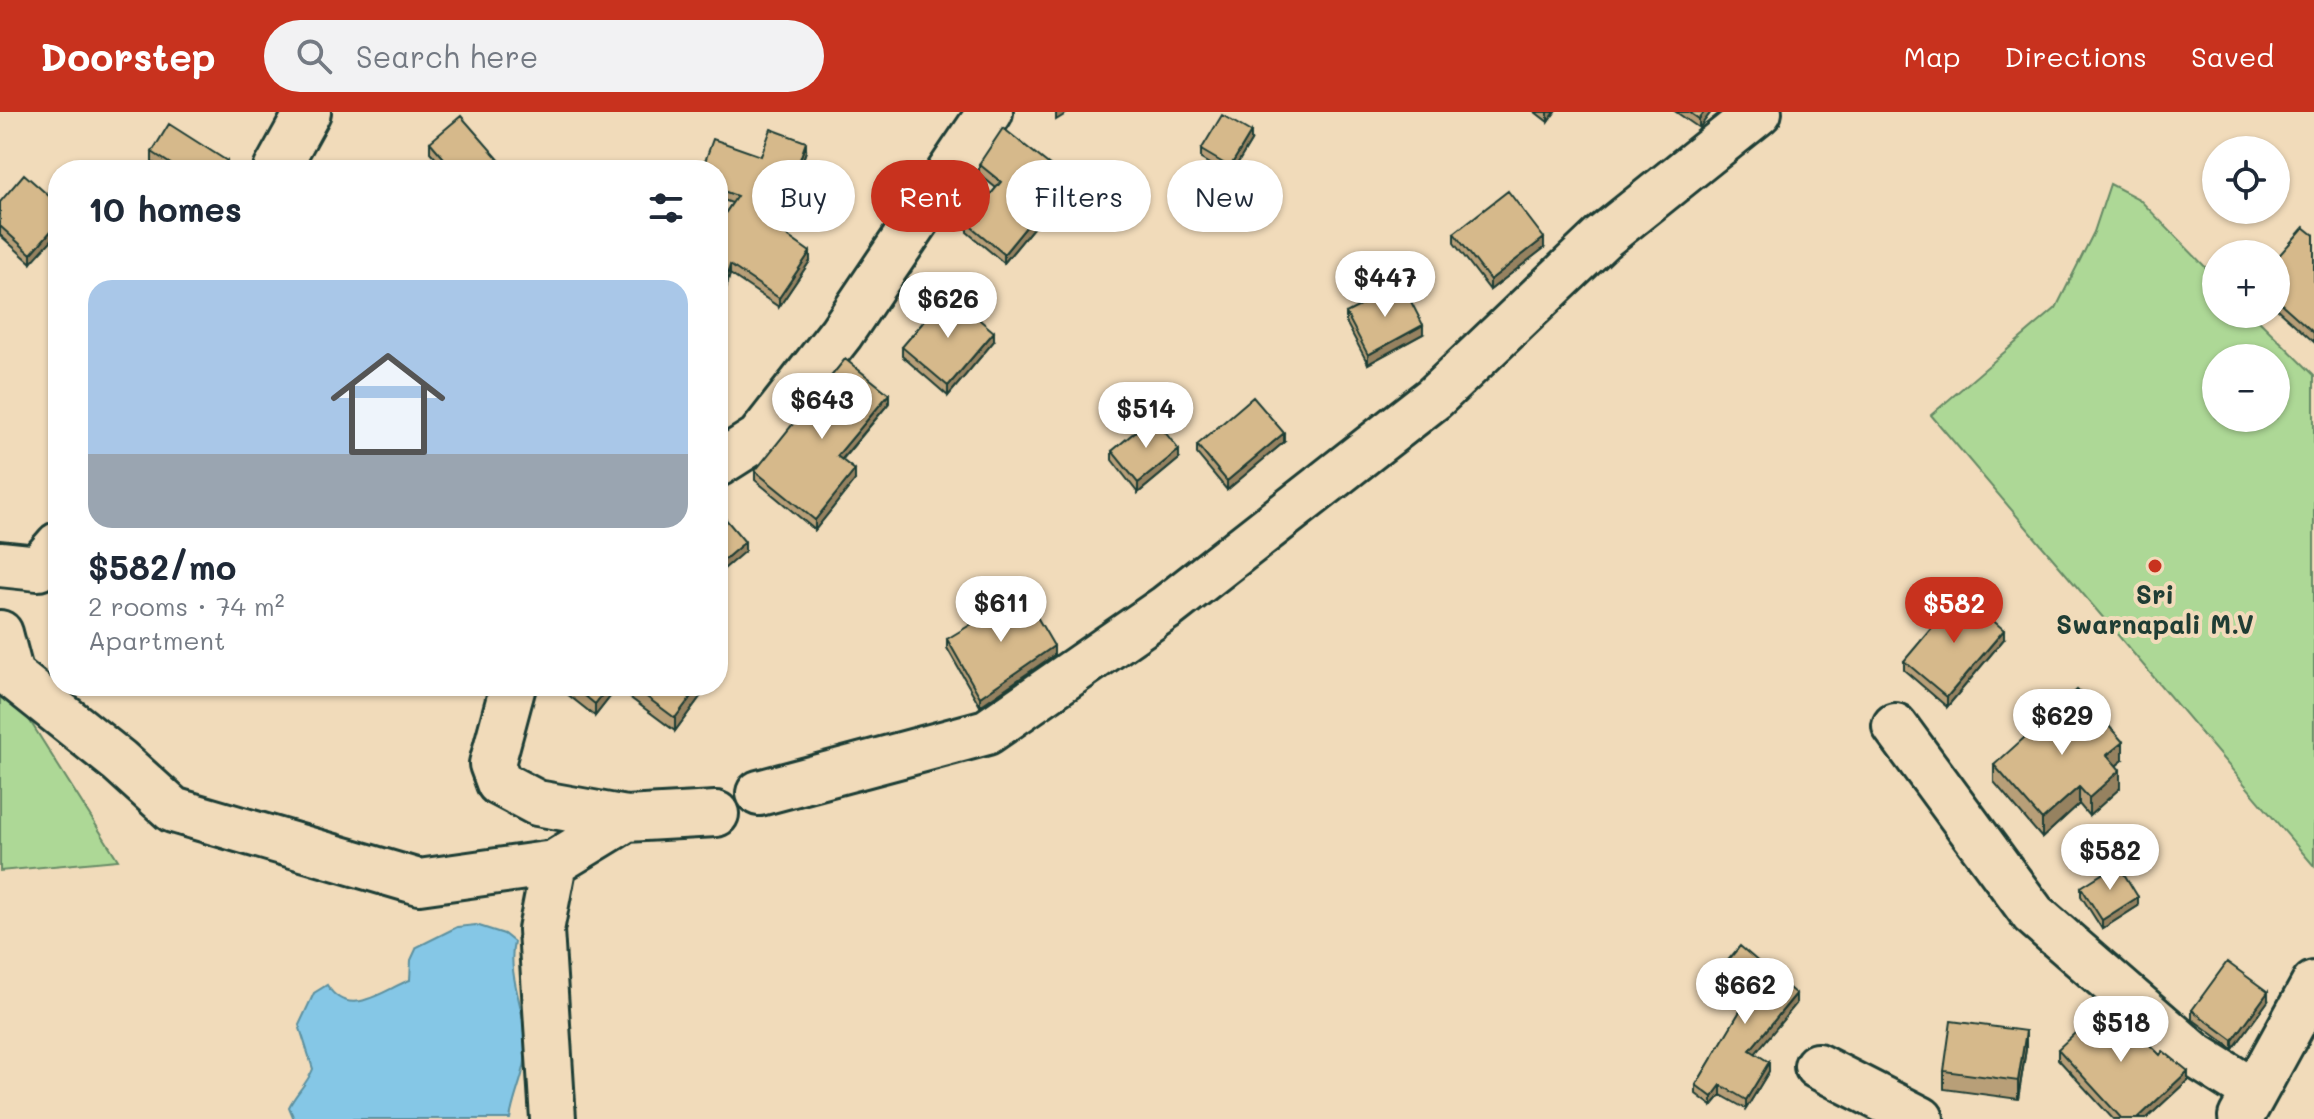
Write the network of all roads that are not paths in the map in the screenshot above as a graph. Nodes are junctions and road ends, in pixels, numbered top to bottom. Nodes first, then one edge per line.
1 (308, 112) edge
2 (990, 112) edge
3 (1759, 112) edge
4 (282, 160) edge
5 (728, 458) edge
6 (32, 559) edge
7 (0, 610) edge
8 (0, 633) edge
9 (510, 696) edge
10 (1895, 726) dead end
11 (759, 793) dead end
12 (716, 814) dead end
13 (626, 819) junction
14 (554, 863) junction
15 (2314, 984) edge
16 (1817, 1066) dead end
17 (2247, 1106) edge
18 (553, 1119) edge
19 (1921, 1119) edge

1 - 4 street
2 - 5 street
3 - 11 street
6 - 7 street
8 - 14 street
9 - 13 street
10 - 17 street
12 - 13 street
13 - 14 street
14 - 18 street
15 - 17 street
16 - 19 street

